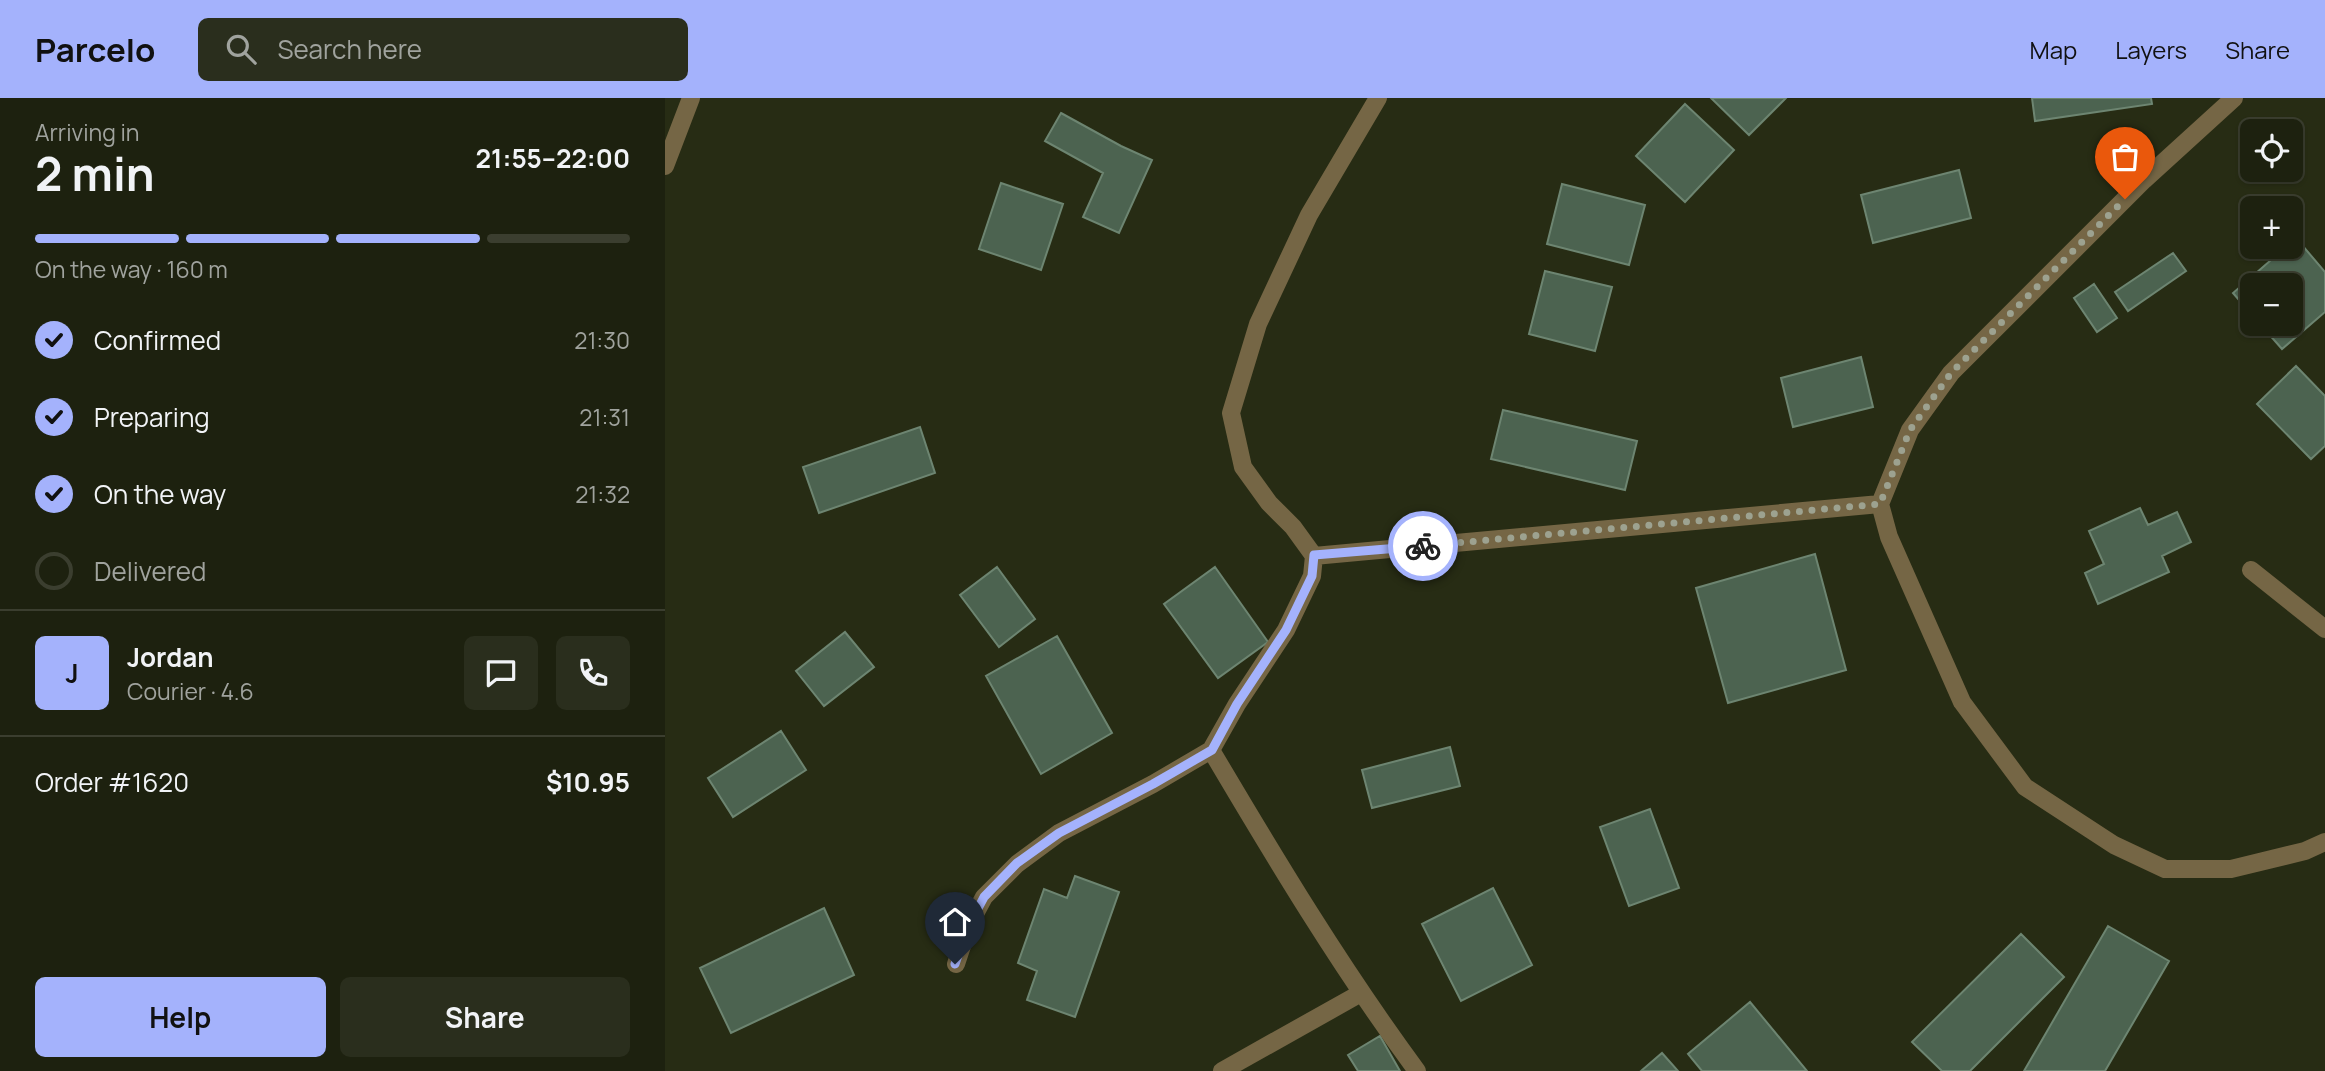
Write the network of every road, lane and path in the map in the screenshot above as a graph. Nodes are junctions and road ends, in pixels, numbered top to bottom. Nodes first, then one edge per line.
1 (691, 98) edge
2 (1378, 98) edge
3 (2234, 98) edge
4 (665, 166) edge
5 (1880, 504) junction
6 (1314, 555) junction
7 (2251, 570) dead end
8 (2325, 629) edge
9 (1212, 750) junction
10 (2325, 842) edge
11 (955, 964) dead end
12 (1361, 993) junction
13 (1222, 1071) edge
14 (1417, 1071) edge

1 - 4 street
2 - 6 street
3 - 5 street
5 - 6 street
5 - 10 street
6 - 9 street
7 - 8 street
9 - 11 street
9 - 12 street
12 - 13 street
12 - 14 street

